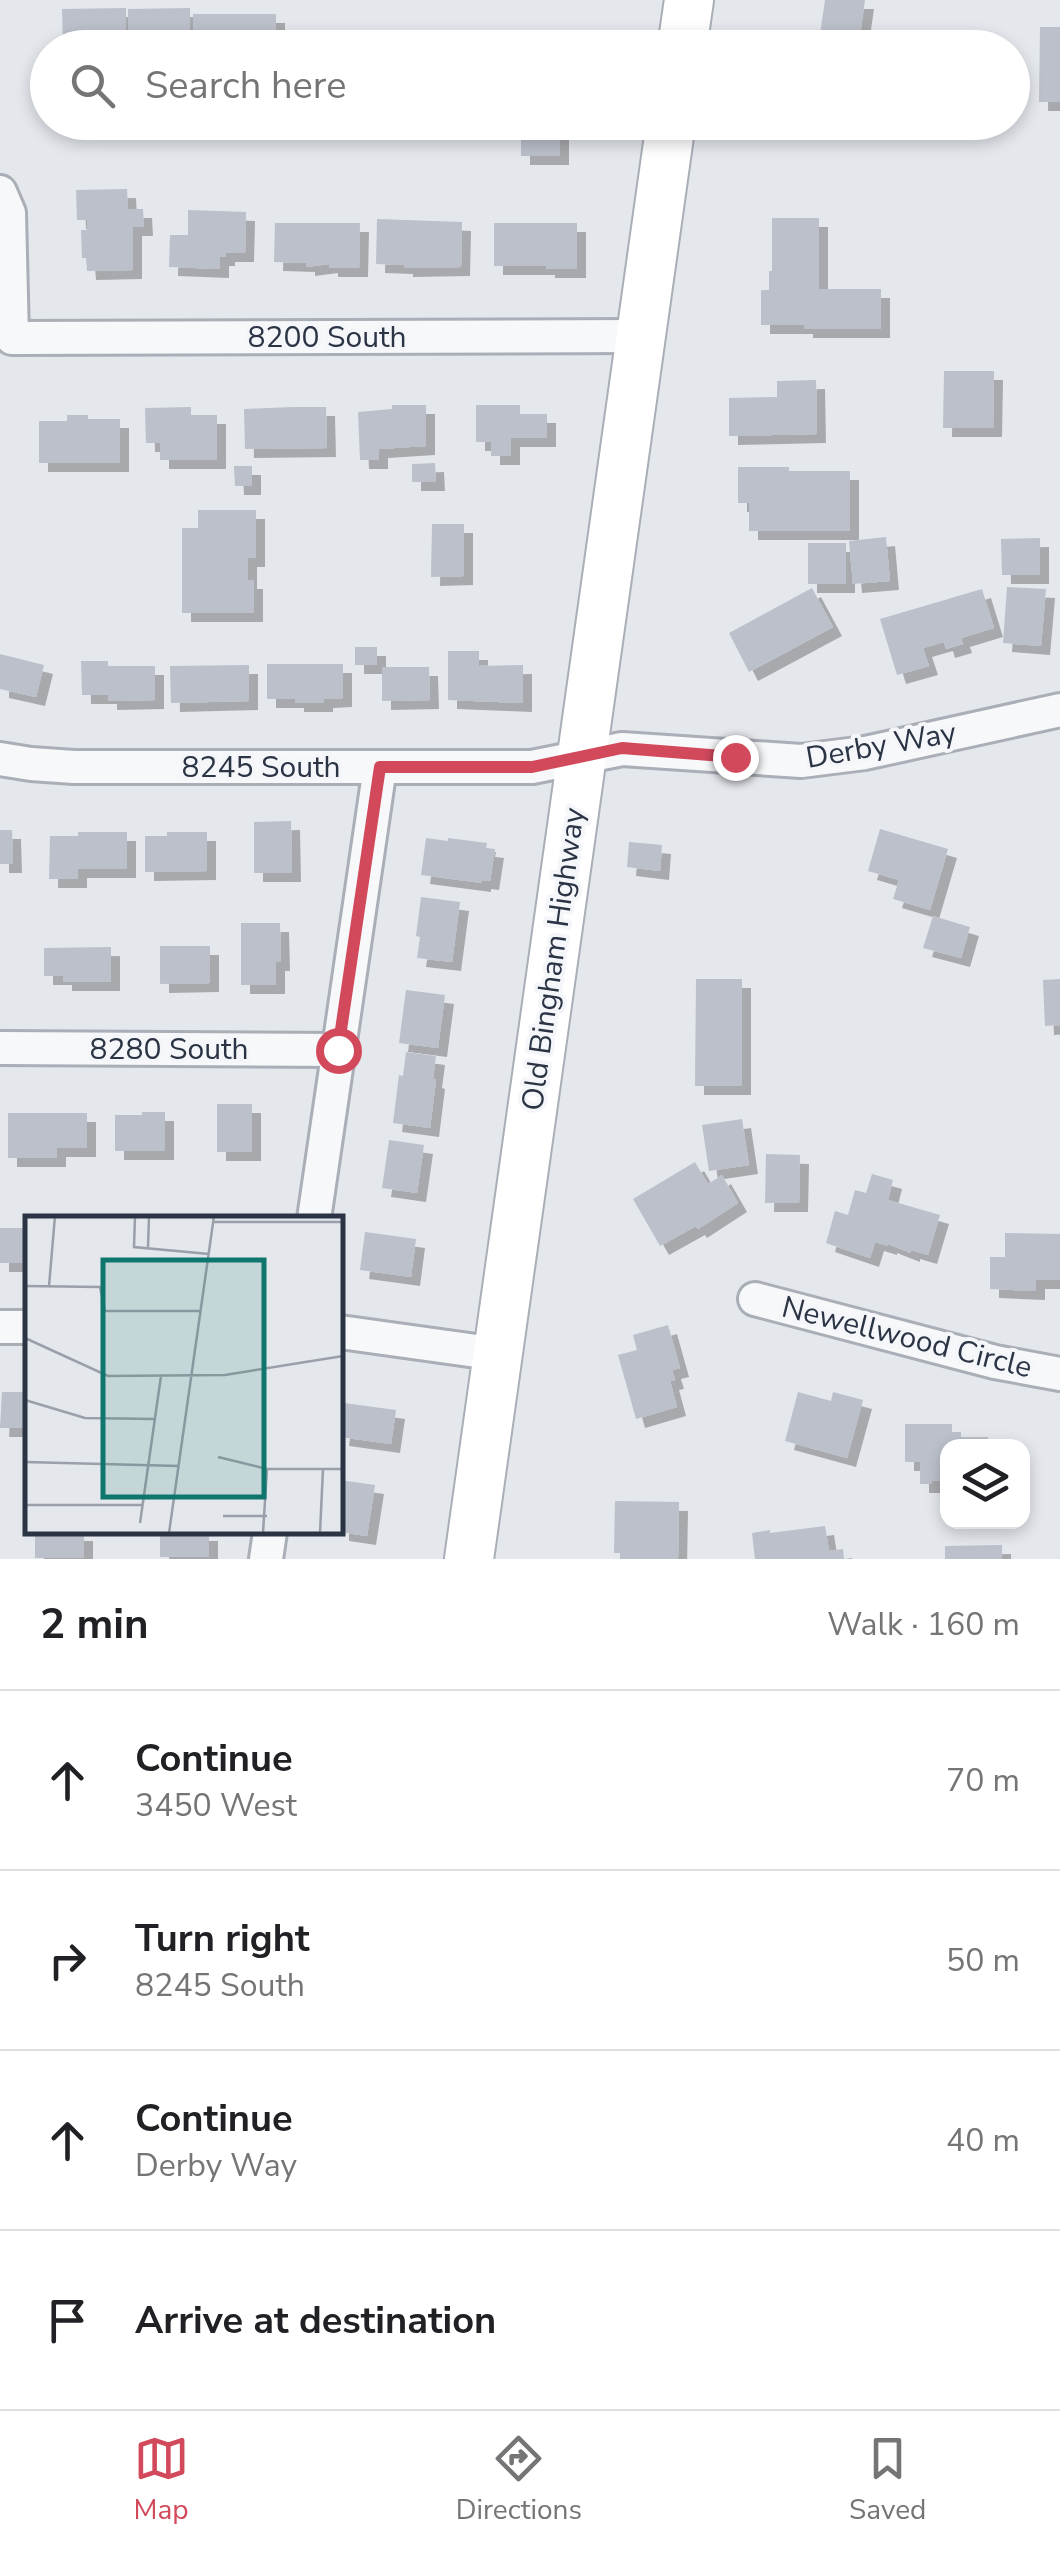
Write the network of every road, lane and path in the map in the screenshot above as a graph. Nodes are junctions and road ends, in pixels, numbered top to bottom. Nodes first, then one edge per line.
1 (688, 0) edge
2 (684, 30) edge
3 (669, 140) edge
4 (0, 192) edge
5 (642, 336) junction
6 (1060, 710) edge
7 (581, 758) junction
8 (0, 759) edge
9 (380, 767) junction
10 (0, 1048) edge
11 (338, 1050) junction
12 (314, 1216) edge
13 (755, 1299) dead end
14 (342, 1332) edge
15 (498, 1354) junction
16 (1060, 1374) edge
17 (270, 1534) edge
18 (266, 1559) edge
19 (469, 1559) edge

1 - 2 street
3 - 5 street, Old Bingham Highway
4 - 5 street, 8200 South
5 - 7 street, Old Bingham Highway
6 - 7 street, Derby Way
7 - 9 street, 8245 South
7 - 15 street, Old Bingham Highway
8 - 9 street, 8245 South
9 - 11 street
10 - 11 street, 8280 South
11 - 12 street
13 - 16 street, Newellwood Circle
14 - 15 street
15 - 19 street, Old Bingham Highway
17 - 18 street

